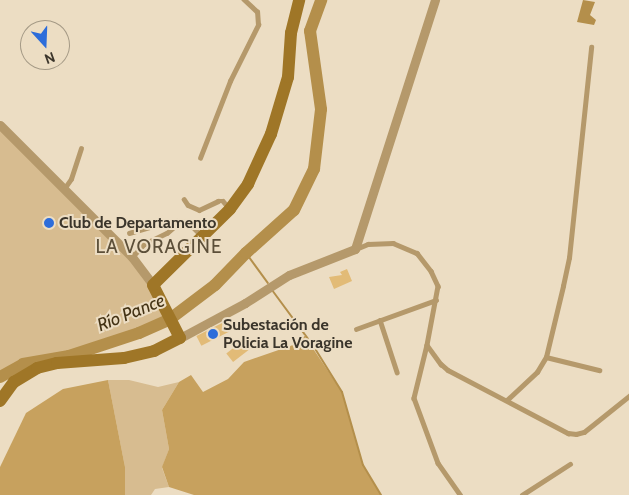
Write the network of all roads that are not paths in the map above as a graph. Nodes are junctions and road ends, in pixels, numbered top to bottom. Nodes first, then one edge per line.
1 (244, 0) edge
2 (299, 0) edge
3 (435, 0) edge
4 (591, 47) dead end
5 (2, 128) edge
6 (81, 149) dead end
7 (200, 158) dead end
8 (64, 189) junction
9 (184, 199) dead end
10 (230, 209) junction
11 (177, 222) junction
12 (129, 233) dead end
13 (203, 236) junction
14 (355, 249) junction
15 (132, 257) junction
16 (153, 285) junction
17 (436, 300) junction
18 (380, 320) junction
19 (356, 329) dead end
20 (179, 334) junction
21 (427, 345) junction
22 (546, 357) junction
23 (599, 370) dead end
24 (397, 372) dead end
25 (629, 396) edge
26 (507, 400) junction
27 (0, 401) edge
28 (570, 464) dead end
29 (460, 495) edge
30 (522, 495) edge

1 - 7 lane
2 - 10 street
3 - 14 street
4 - 22 lane
5 - 8 street
6 - 8 lane
8 - 15 street
9 - 10 lane
10 - 13 street
11 - 12 lane
11 - 13 lane
11 - 15 lane
13 - 16 street
14 - 17 lane
14 - 20 street
15 - 16 street
16 - 20 street
17 - 18 lane
17 - 21 lane
18 - 19 lane
18 - 24 lane
20 - 27 street
21 - 26 lane
21 - 29 lane
22 - 23 lane
22 - 26 lane
25 - 26 lane
28 - 30 lane

